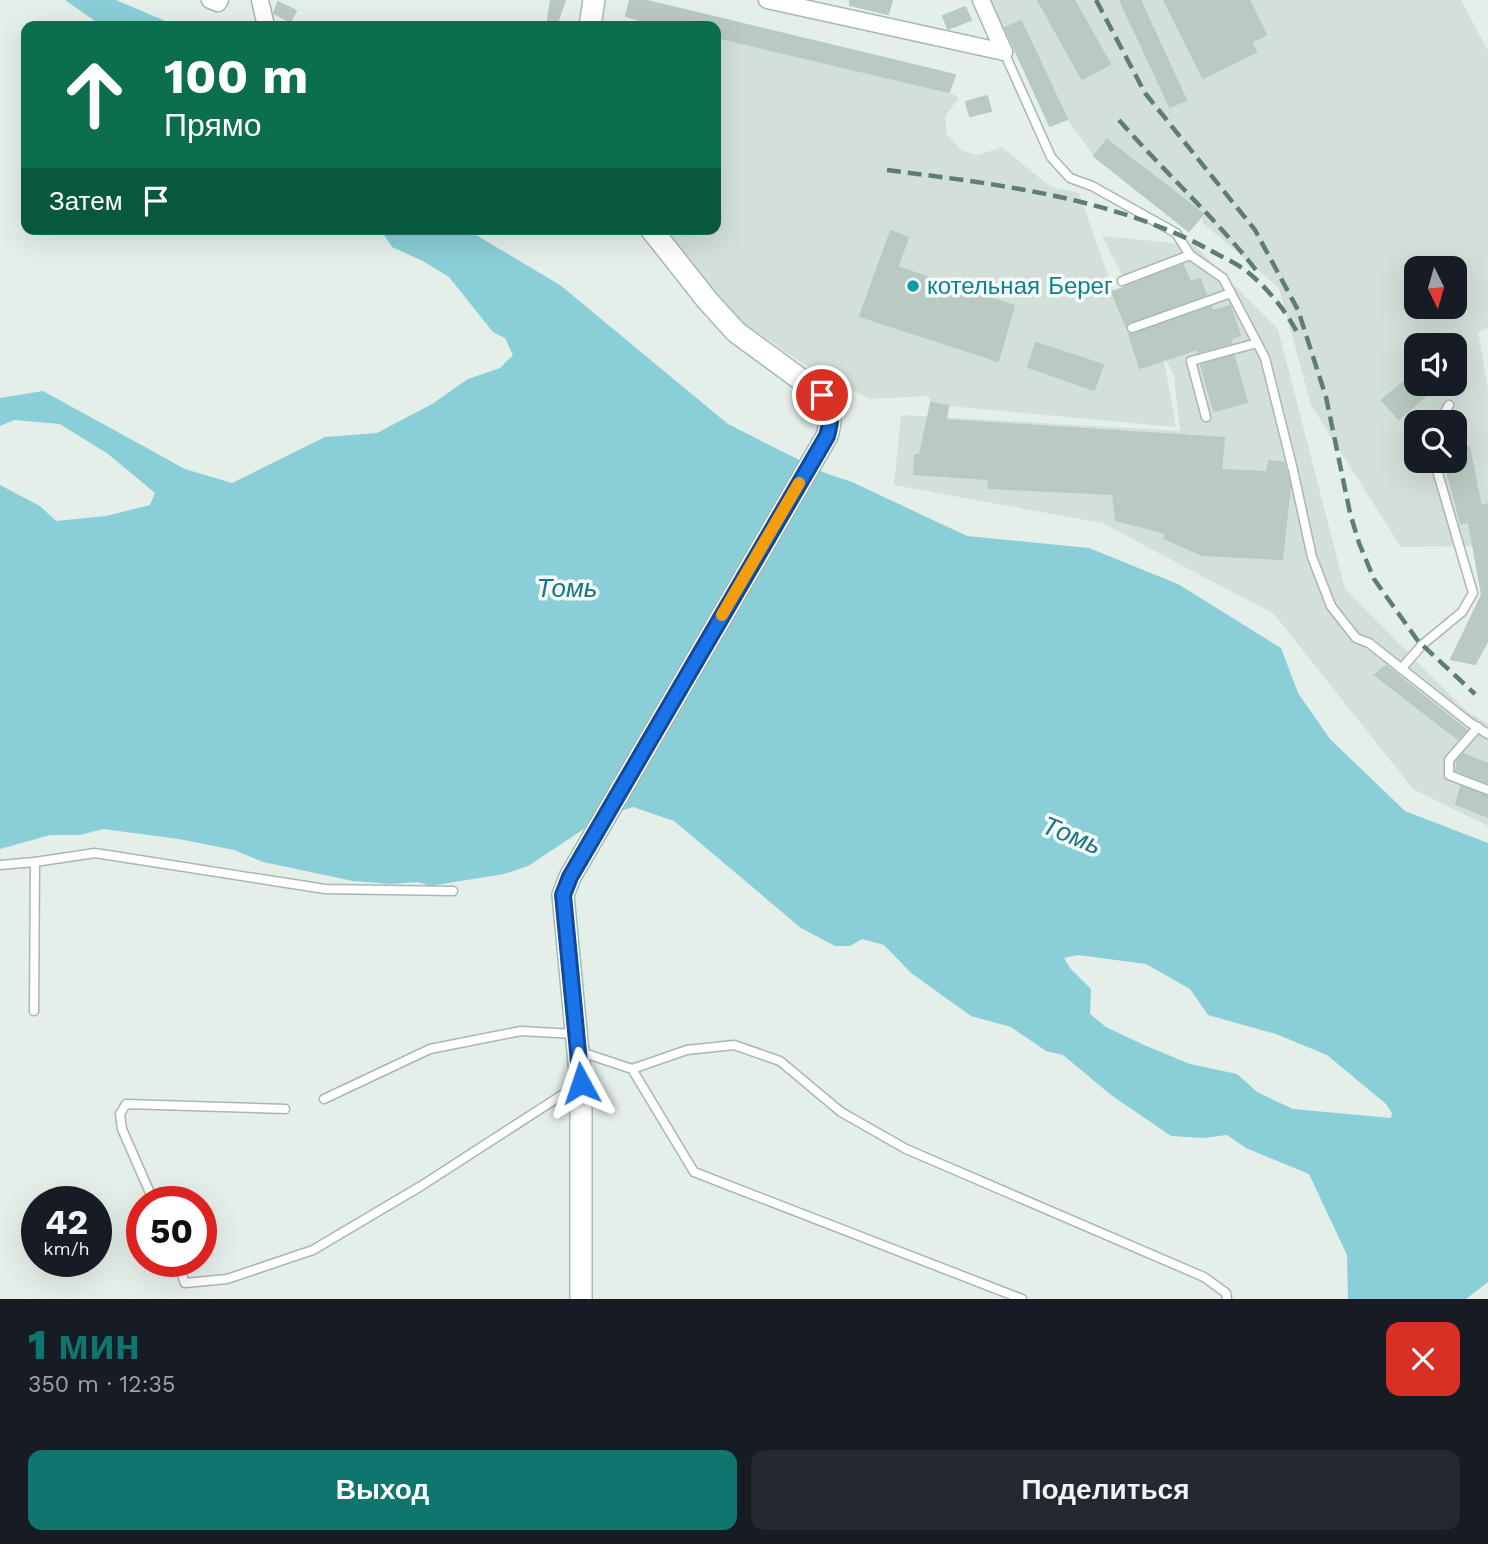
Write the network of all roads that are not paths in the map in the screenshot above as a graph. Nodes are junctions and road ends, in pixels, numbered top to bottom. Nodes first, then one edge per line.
1 (210, 0) edge
2 (220, 0) edge
3 (260, 0) edge
4 (594, 0) edge
5 (767, 0) edge
6 (981, 0) edge
7 (265, 21) edge
8 (591, 21) edge
9 (1004, 52) junction
10 (656, 235) edge
11 (1190, 255) junction
12 (1122, 281) dead end
13 (1231, 293) junction
14 (1132, 328) dead end
15 (1257, 342) junction
16 (1450, 405) dead end
17 (1447, 410) edge
18 (1206, 417) dead end
19 (1438, 473) edge
20 (1401, 669) junction
21 (1478, 727) junction
22 (1488, 734) edge
23 (1488, 790) edge
24 (35, 862) junction
25 (0, 865) edge
26 (453, 891) dead end
27 (34, 1012) dead end
28 (577, 1043) junction
29 (632, 1069) junction
30 (581, 1083) junction
31 (324, 1099) dead end
32 (285, 1110) dead end
33 (147, 1186) edge
34 (183, 1277) edge
35 (584, 1297) edge
36 (1022, 1299) edge
37 (1227, 1299) edge

1 - 2 street
3 - 7 street
4 - 8 main road
5 - 9 street
6 - 9 street
9 - 11 lane
10 - 28 main road
11 - 12 lane
11 - 13 lane
13 - 14 lane
13 - 15 lane
15 - 18 lane
15 - 20 lane
16 - 17 lane
19 - 20 lane
20 - 21 lane
21 - 22 lane
21 - 23 lane
24 - 25 lane
24 - 26 lane
24 - 27 lane
28 - 29 lane
28 - 30 main road
28 - 31 lane
29 - 36 lane
29 - 37 lane
30 - 34 lane
30 - 35 main road
32 - 33 lane

